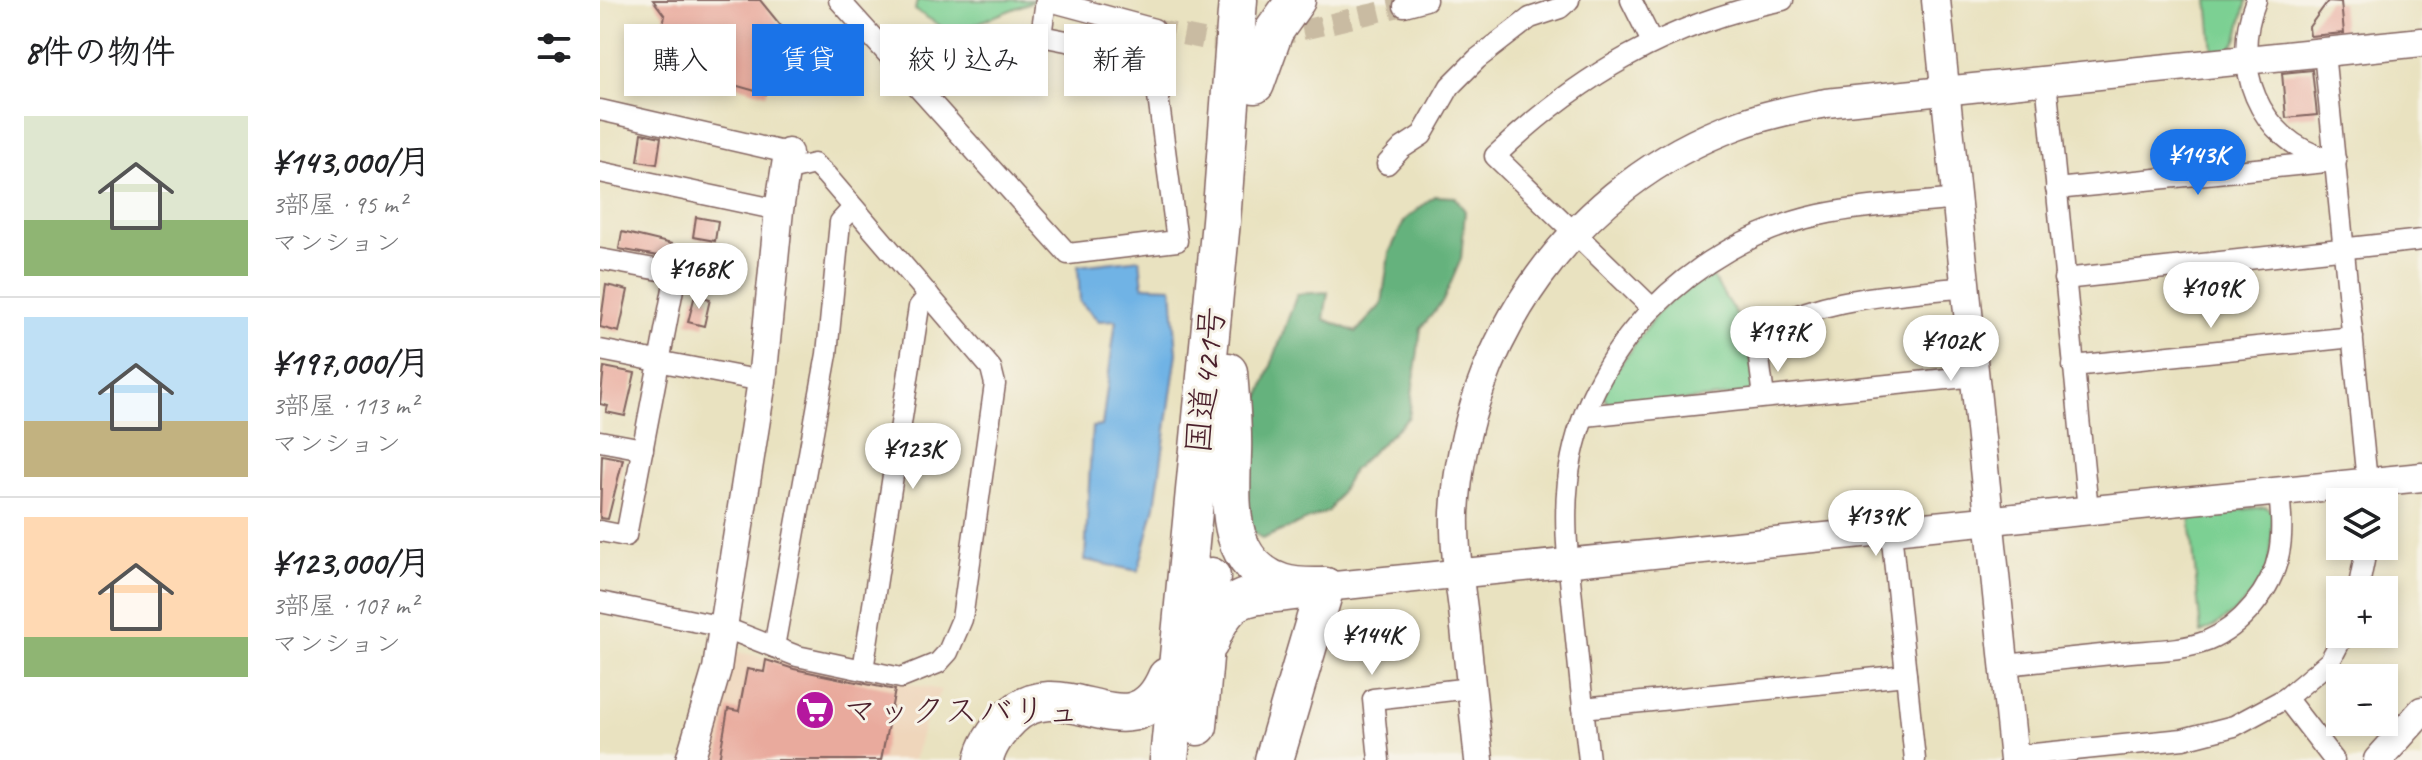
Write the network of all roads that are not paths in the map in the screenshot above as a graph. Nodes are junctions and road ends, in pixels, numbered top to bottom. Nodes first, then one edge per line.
1 (839, 0) edge
2 (1221, 0) edge
3 (1238, 0) edge
4 (1262, 0) edge
5 (1296, 0) tunnel mouth
6 (1426, 0) edge
7 (1569, 0) edge
8 (1631, 0) edge
9 (1783, 0) edge
10 (1936, 0) edge
11 (2256, 0) edge
12 (1404, 6) dead end
13 (1135, 24) tunnel mouth
14 (1064, 41) edge
15 (1652, 42) junction
16 (2422, 42) edge
17 (2324, 52) junction
18 (2246, 59) junction
19 (2046, 80) junction
20 (1255, 84) junction
21 (1947, 91) junction
22 (1158, 96) edge
23 (600, 110) edge
24 (1228, 121) junction
25 (2336, 161) junction
26 (786, 162) junction
27 (1387, 164) dead end
28 (600, 172) edge
29 (2056, 189) junction
30 (1958, 199) junction
31 (853, 208) junction
32 (779, 210) junction
33 (1574, 233) junction
34 (2422, 240) edge
35 (2344, 249) junction
36 (600, 259) edge
37 (2064, 279) junction
38 (1967, 287) junction
39 (929, 295) junction
40 (1652, 308) junction
41 (2353, 337) junction
42 (600, 350) edge
43 (659, 362) junction
44 (2073, 366) junction
45 (1228, 372) junction
46 (1976, 376) junction
47 (762, 381) junction
48 (1764, 397) junction
49 (1585, 416) junction
50 (600, 441) edge
51 (643, 449) junction
52 (2422, 477) edge
53 (2369, 488) edge
54 (2383, 488) edge
55 (2279, 492) junction
56 (2326, 492) edge
57 (2088, 510) junction
58 (1991, 520) junction
59 (600, 531) edge
60 (1891, 531) junction
61 (1568, 563) junction
62 (1459, 574) junction
63 (1325, 587) junction
64 (600, 602) edge
65 (723, 627) junction
66 (774, 647) junction
67 (1191, 648) junction
68 (2337, 648) edge
69 (2005, 665) junction
70 (863, 670) junction
71 (1906, 675) junction
72 (1471, 688) junction
73 (2286, 698) junction
74 (1583, 708) junction
75 (2422, 711) edge
76 (1080, 714) junction
77 (1109, 745) dead end
78 (2014, 758) edge
79 (690, 760) edge
80 (984, 760) edge
81 (1169, 760) edge
82 (1195, 760) edge
83 (1274, 760) edge
84 (1379, 760) edge
85 (1479, 760) edge
86 (1589, 760) edge
87 (1915, 760) edge
88 (2334, 760) edge
89 (2378, 760) edge

1 - 22 street
2 - 24 highway
3 - 24 highway, 国道421号
4 - 20 highway, 国道421号
5 - 20 highway
6 - 12 street
7 - 27 street
8 - 15 street
9 - 15 street
10 - 21 street
11 - 18 street
13 - 14 street
15 - 33 street
16 - 17 street
17 - 18 street
17 - 25 street
18 - 19 street
18 - 25 street
19 - 21 street
19 - 29 street
20 - 45 highway, 国道421号
21 - 30 street
21 - 33 street
23 - 26 street
24 - 67 highway, 国道421号
25 - 29 street
25 - 35 street
26 - 31 street
26 - 32 street
28 - 32 street
29 - 37 street
30 - 38 street
30 - 40 street
31 - 39 street
31 - 66 street
32 - 47 street
33 - 40 street
33 - 62 street
34 - 35 street
35 - 37 street
35 - 41 street
36 - 43 street
37 - 44 street
38 - 46 street
38 - 48 street
39 - 70 street
39 - 70 street
40 - 49 street
41 - 44 street
41 - 53 street
42 - 43 street
43 - 47 street
43 - 51 street
44 - 57 street
45 - 63 highway
45 - 67 highway, 国道421号
46 - 48 street
46 - 58 street
47 - 65 street
48 - 49 street
49 - 61 street
50 - 51 street
51 - 59 street
52 - 54 street
55 - 56 street
55 - 57 street
55 - 69 street
57 - 58 street
58 - 60 street
58 - 69 street
60 - 61 street
60 - 71 street
61 - 62 street
61 - 74 street
62 - 63 street
62 - 72 street
63 - 67 highway
63 - 83 highway
64 - 65 street
65 - 66 street
65 - 79 street
66 - 70 street
67 - 76 highway
67 - 81 highway, 国道421号
67 - 82 highway, 国道421号
68 - 73 street
69 - 78 street
71 - 74 street
71 - 87 street
72 - 84 street
72 - 85 street
73 - 78 street
73 - 88 street
74 - 86 street
75 - 89 street
76 - 77 highway
76 - 80 highway

